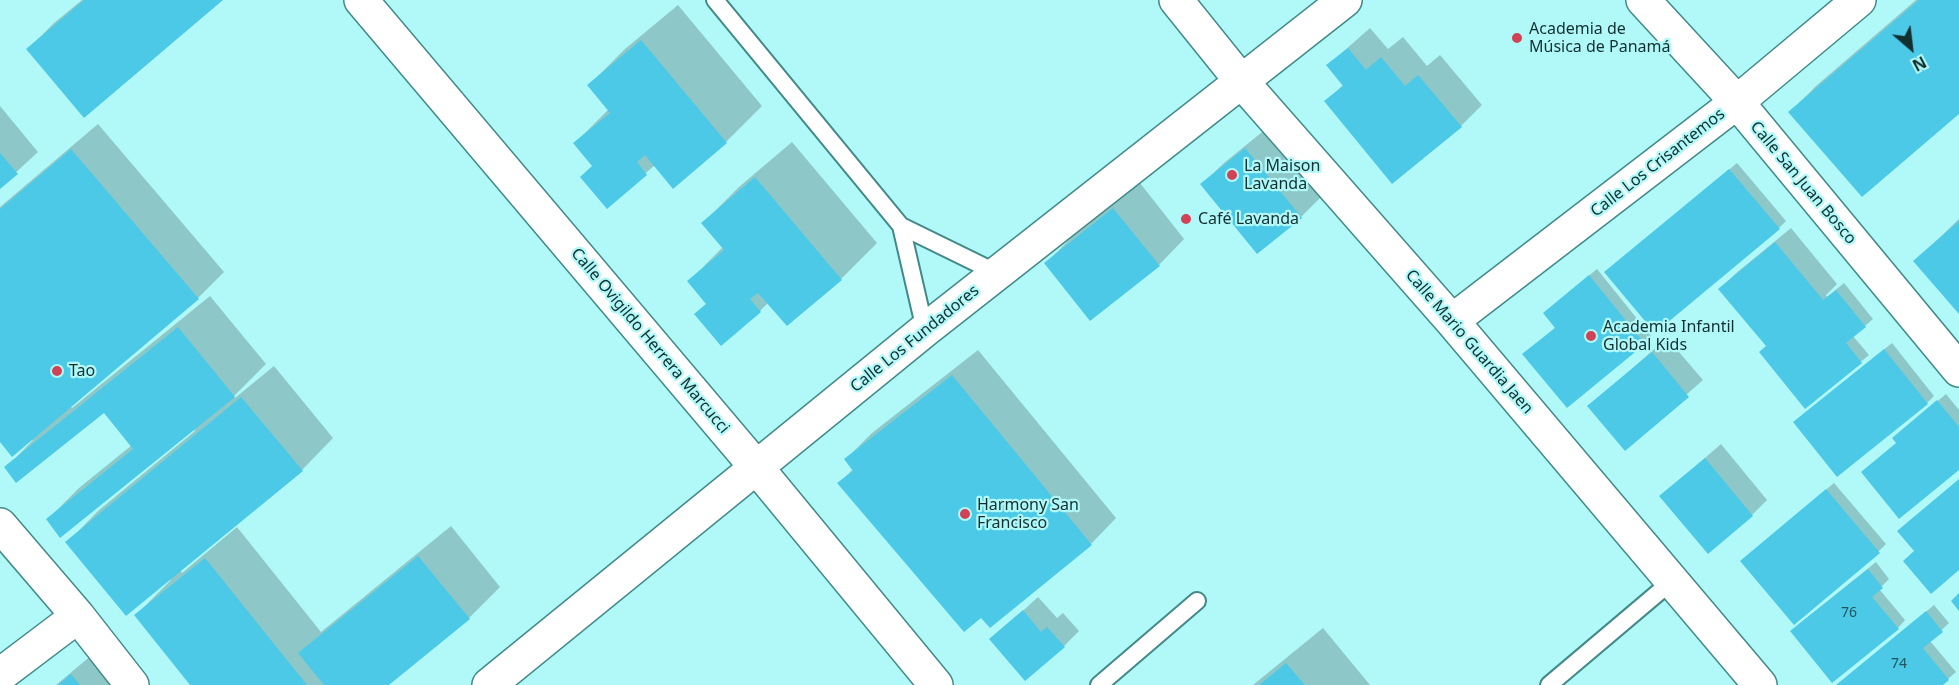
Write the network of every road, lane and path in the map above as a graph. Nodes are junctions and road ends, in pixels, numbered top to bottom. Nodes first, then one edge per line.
1 (361, 0) edge
2 (715, 0) edge
3 (1176, 0) edge
4 (1345, 0) edge
5 (1643, 0) edge
6 (1859, 0) edge
7 (1242, 82) junction
8 (1737, 102) junction
9 (901, 226) junction
10 (997, 273) junction
11 (1452, 321) junction
12 (925, 330) junction
13 (1959, 370) edge
14 (757, 468) junction
15 (0, 525) edge
16 (1672, 581) junction
17 (1197, 601) dead end
18 (78, 616) junction
19 (0, 675) edge
20 (1753, 683) edge
21 (132, 685) edge
22 (489, 685) edge
23 (936, 685) edge
24 (1099, 685) edge
25 (1549, 685) edge

1 - 14 street, Calle Ovigildo Herrera Marcucci
2 - 9 lane
3 - 7 street, Calle Mario Guardia Jaen
4 - 7 street, Calle Los Fundadores
5 - 8 street, Calle San Juan Bosco
6 - 8 street, Calle Los Crisantemos
7 - 10 street, Calle Los Fundadores
7 - 11 street, Calle Mario Guardia Jaen
8 - 11 street, Calle Los Crisantemos
8 - 13 street, Calle San Juan Bosco
9 - 10 lane
9 - 12 lane
10 - 12 street, Calle Los Fundadores
11 - 16 street, Calle Mario Guardia Jaen
12 - 14 street, Calle Los Fundadores
14 - 22 street, Calle Los Fundadores
14 - 23 street, Calle Ovigildo Herrera Marcucci
15 - 18 street
16 - 20 street, Calle Mario Guardia Jaen
16 - 25 lane
17 - 24 lane
18 - 19 street
18 - 21 street

